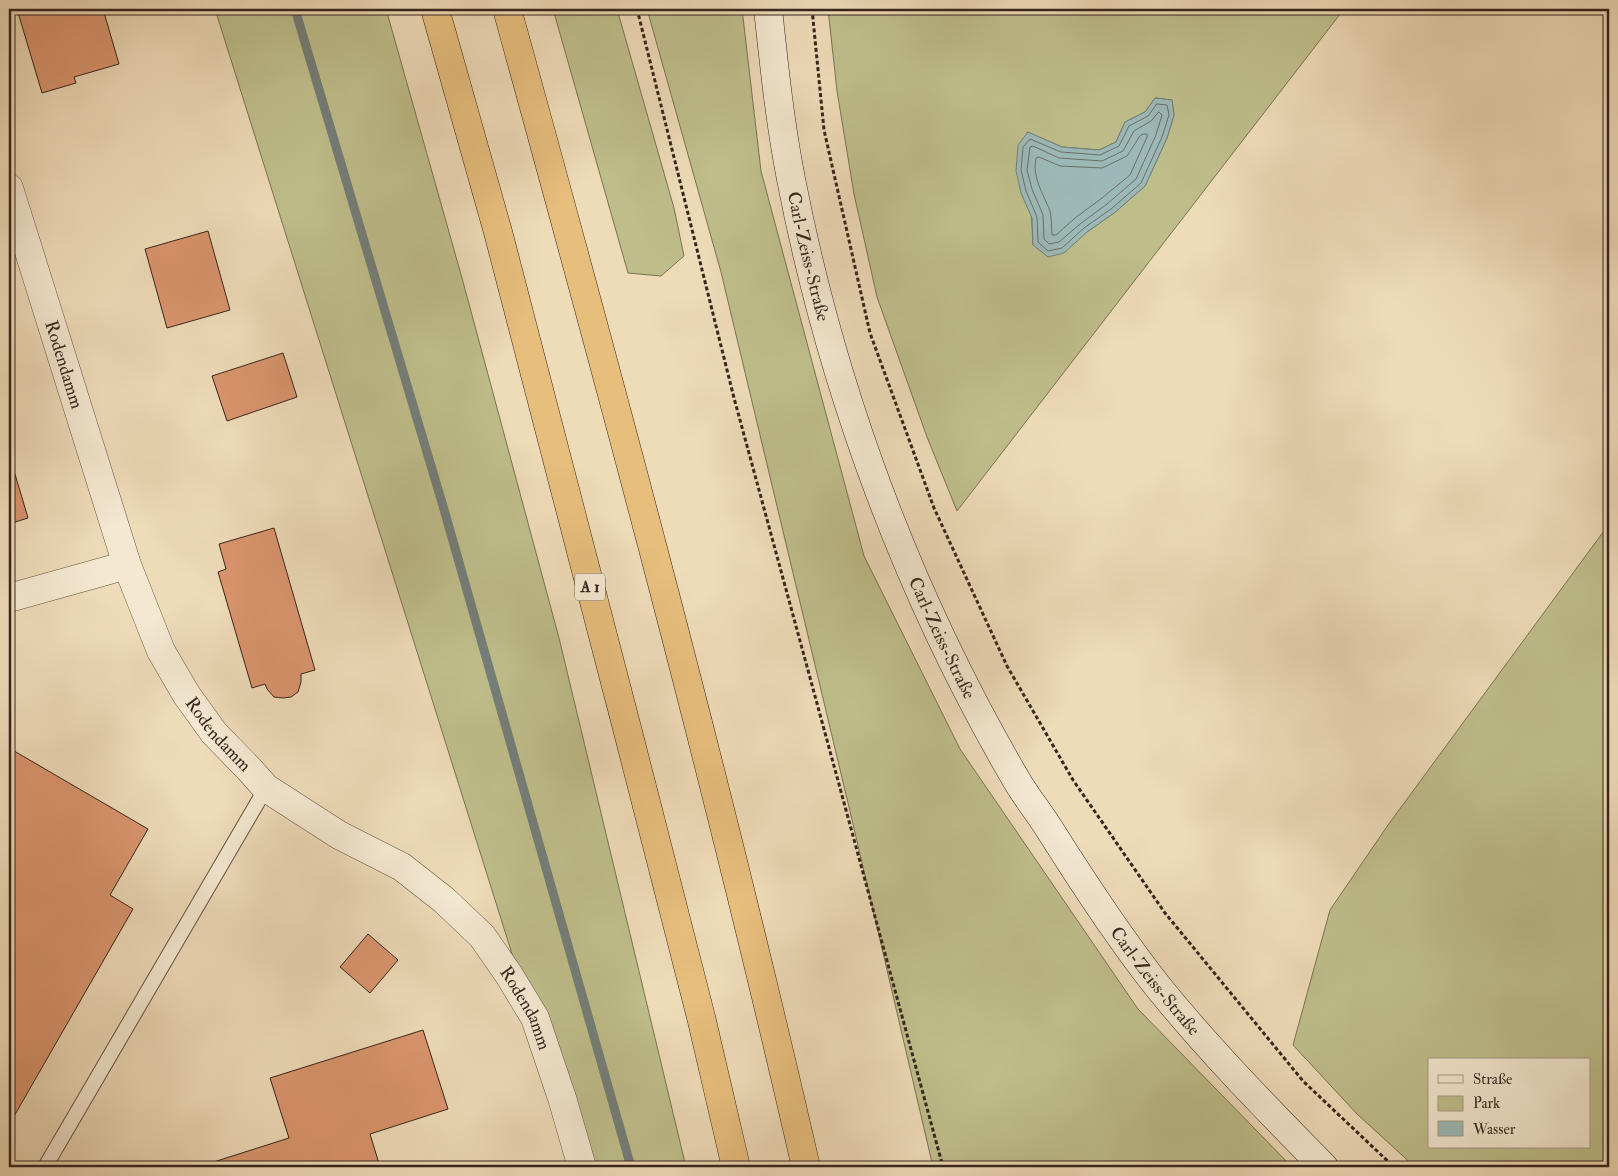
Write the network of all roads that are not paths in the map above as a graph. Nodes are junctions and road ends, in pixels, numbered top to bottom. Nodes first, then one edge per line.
1 (435, 9) edge
2 (508, 9) edge
3 (768, 9) edge
4 (9, 188) edge
5 (127, 565) junction
6 (9, 598) edge
7 (266, 788) junction
8 (45, 1167) edge
9 (582, 1167) edge
10 (736, 1167) edge
11 (806, 1167) edge
12 (1324, 1167) edge

1 - 10 highway, A 1
2 - 11 highway
3 - 12 main road, Carl-Zeiss-Straße
4 - 5 main road, Rodendamm
5 - 6 main road
5 - 7 main road, Rodendamm
7 - 8 lane
7 - 9 main road, Rodendamm

